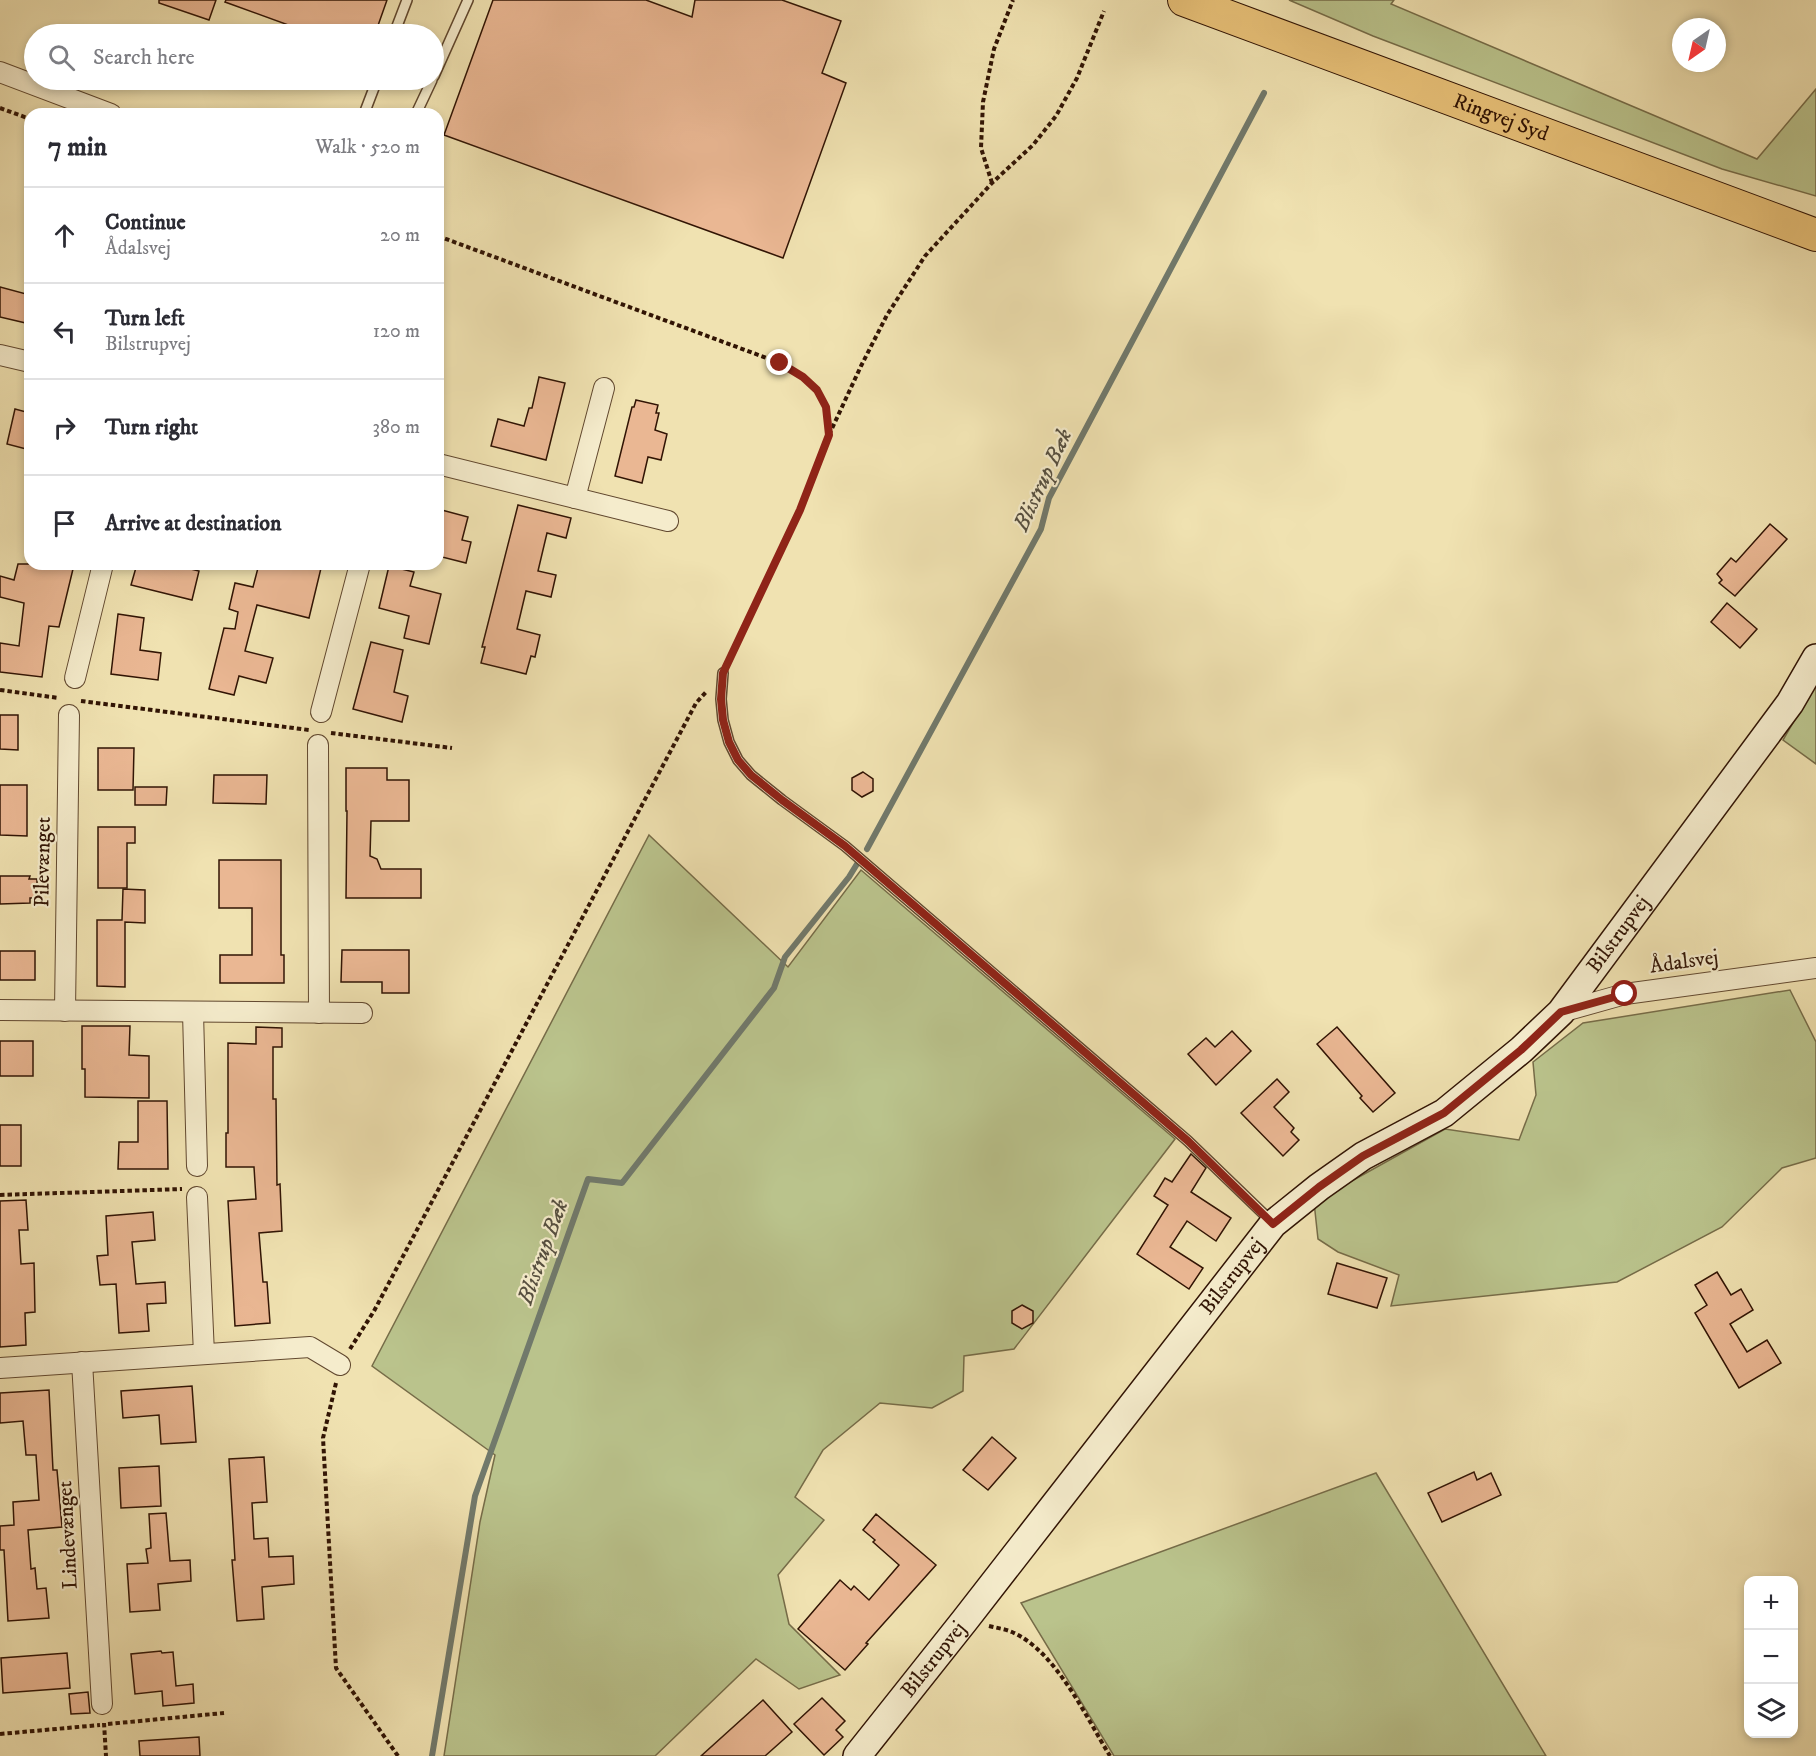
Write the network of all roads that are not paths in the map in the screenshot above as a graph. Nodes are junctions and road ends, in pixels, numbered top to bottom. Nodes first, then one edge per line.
1 (407, 0) edge
2 (468, 0) edge
3 (1184, 0) edge
4 (398, 24) edge
5 (444, 53) edge
6 (0, 72) edge
7 (24, 81) edge
8 (48, 90) edge
9 (373, 90) edge
10 (427, 90) edge
11 (95, 108) edge
12 (366, 108) edge
13 (419, 108) edge
14 (1816, 235) edge
15 (0, 355) edge
16 (24, 361) edge
17 (604, 388) dead end
18 (444, 465) edge
19 (575, 498) junction
20 (668, 521) dead end
21 (102, 570) edge
22 (359, 570) edge
23 (1816, 658) edge
24 (723, 673) road end
25 (75, 678) dead end
26 (73, 705) road end
27 (1816, 968) edge
28 (0, 1010) edge
29 (65, 1011) junction
30 (193, 1012) junction
31 (319, 1012) junction
32 (1561, 1012) junction
33 (362, 1013) dead end
34 (197, 1166) dead end
35 (192, 1193) road end
36 (1273, 1224) junction
37 (204, 1354) junction
38 (82, 1362) junction
39 (340, 1365) road end
40 (0, 1368) edge
41 (102, 1704) road end
42 (857, 1756) edge

1 - 4 lane
2 - 5 lane
3 - 14 main road, Ringvej Syd
6 - 7 street
8 - 11 street
9 - 12 lane
10 - 13 lane
15 - 16 street
17 - 19 street
18 - 19 street
19 - 20 street
21 - 25 street
22 - 31 street
23 - 32 street, Bilstrupvej
24 - 36 lane
26 - 29 street, Pilevænget
27 - 32 street, Ådalsvej
28 - 29 street
29 - 30 street
30 - 31 street
30 - 34 street
31 - 33 street
32 - 36 street, Bilstrupvej
35 - 37 street
36 - 42 street, Bilstrupvej
37 - 38 street
37 - 39 street
38 - 40 street
38 - 41 street, Lindevænget

